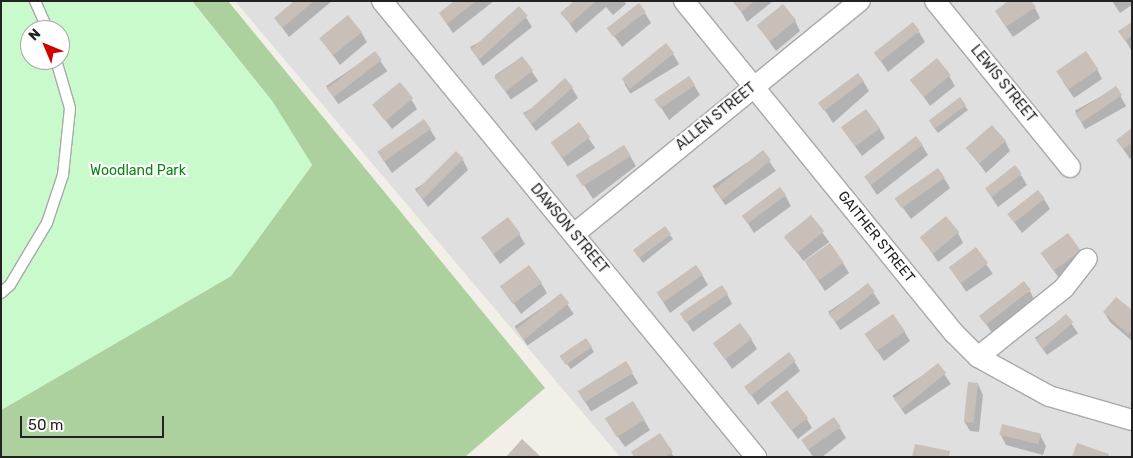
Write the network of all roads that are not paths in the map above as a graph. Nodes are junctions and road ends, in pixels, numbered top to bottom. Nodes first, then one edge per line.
1 (35, 1) edge
2 (382, 1) edge
3 (684, 1) edge
4 (860, 1) edge
5 (935, 1) edge
6 (44, 20) edge
7 (59, 70) edge
8 (754, 87) junction
9 (1070, 167) dead end
10 (574, 234) junction
11 (1087, 259) dead end
12 (1, 293) edge
13 (978, 357) junction
14 (1132, 420) edge
15 (756, 457) edge

1 - 6 lane
2 - 10 street, DAWSON STREET
3 - 8 street, GAITHER STREET
4 - 8 street, ALLEN STREET
5 - 9 street, LEWIS STREET
7 - 12 lane
8 - 10 street, ALLEN STREET
8 - 13 street, GAITHER STREET
10 - 15 street, DAWSON STREET
11 - 13 street
13 - 14 street, GAITHER STREET

